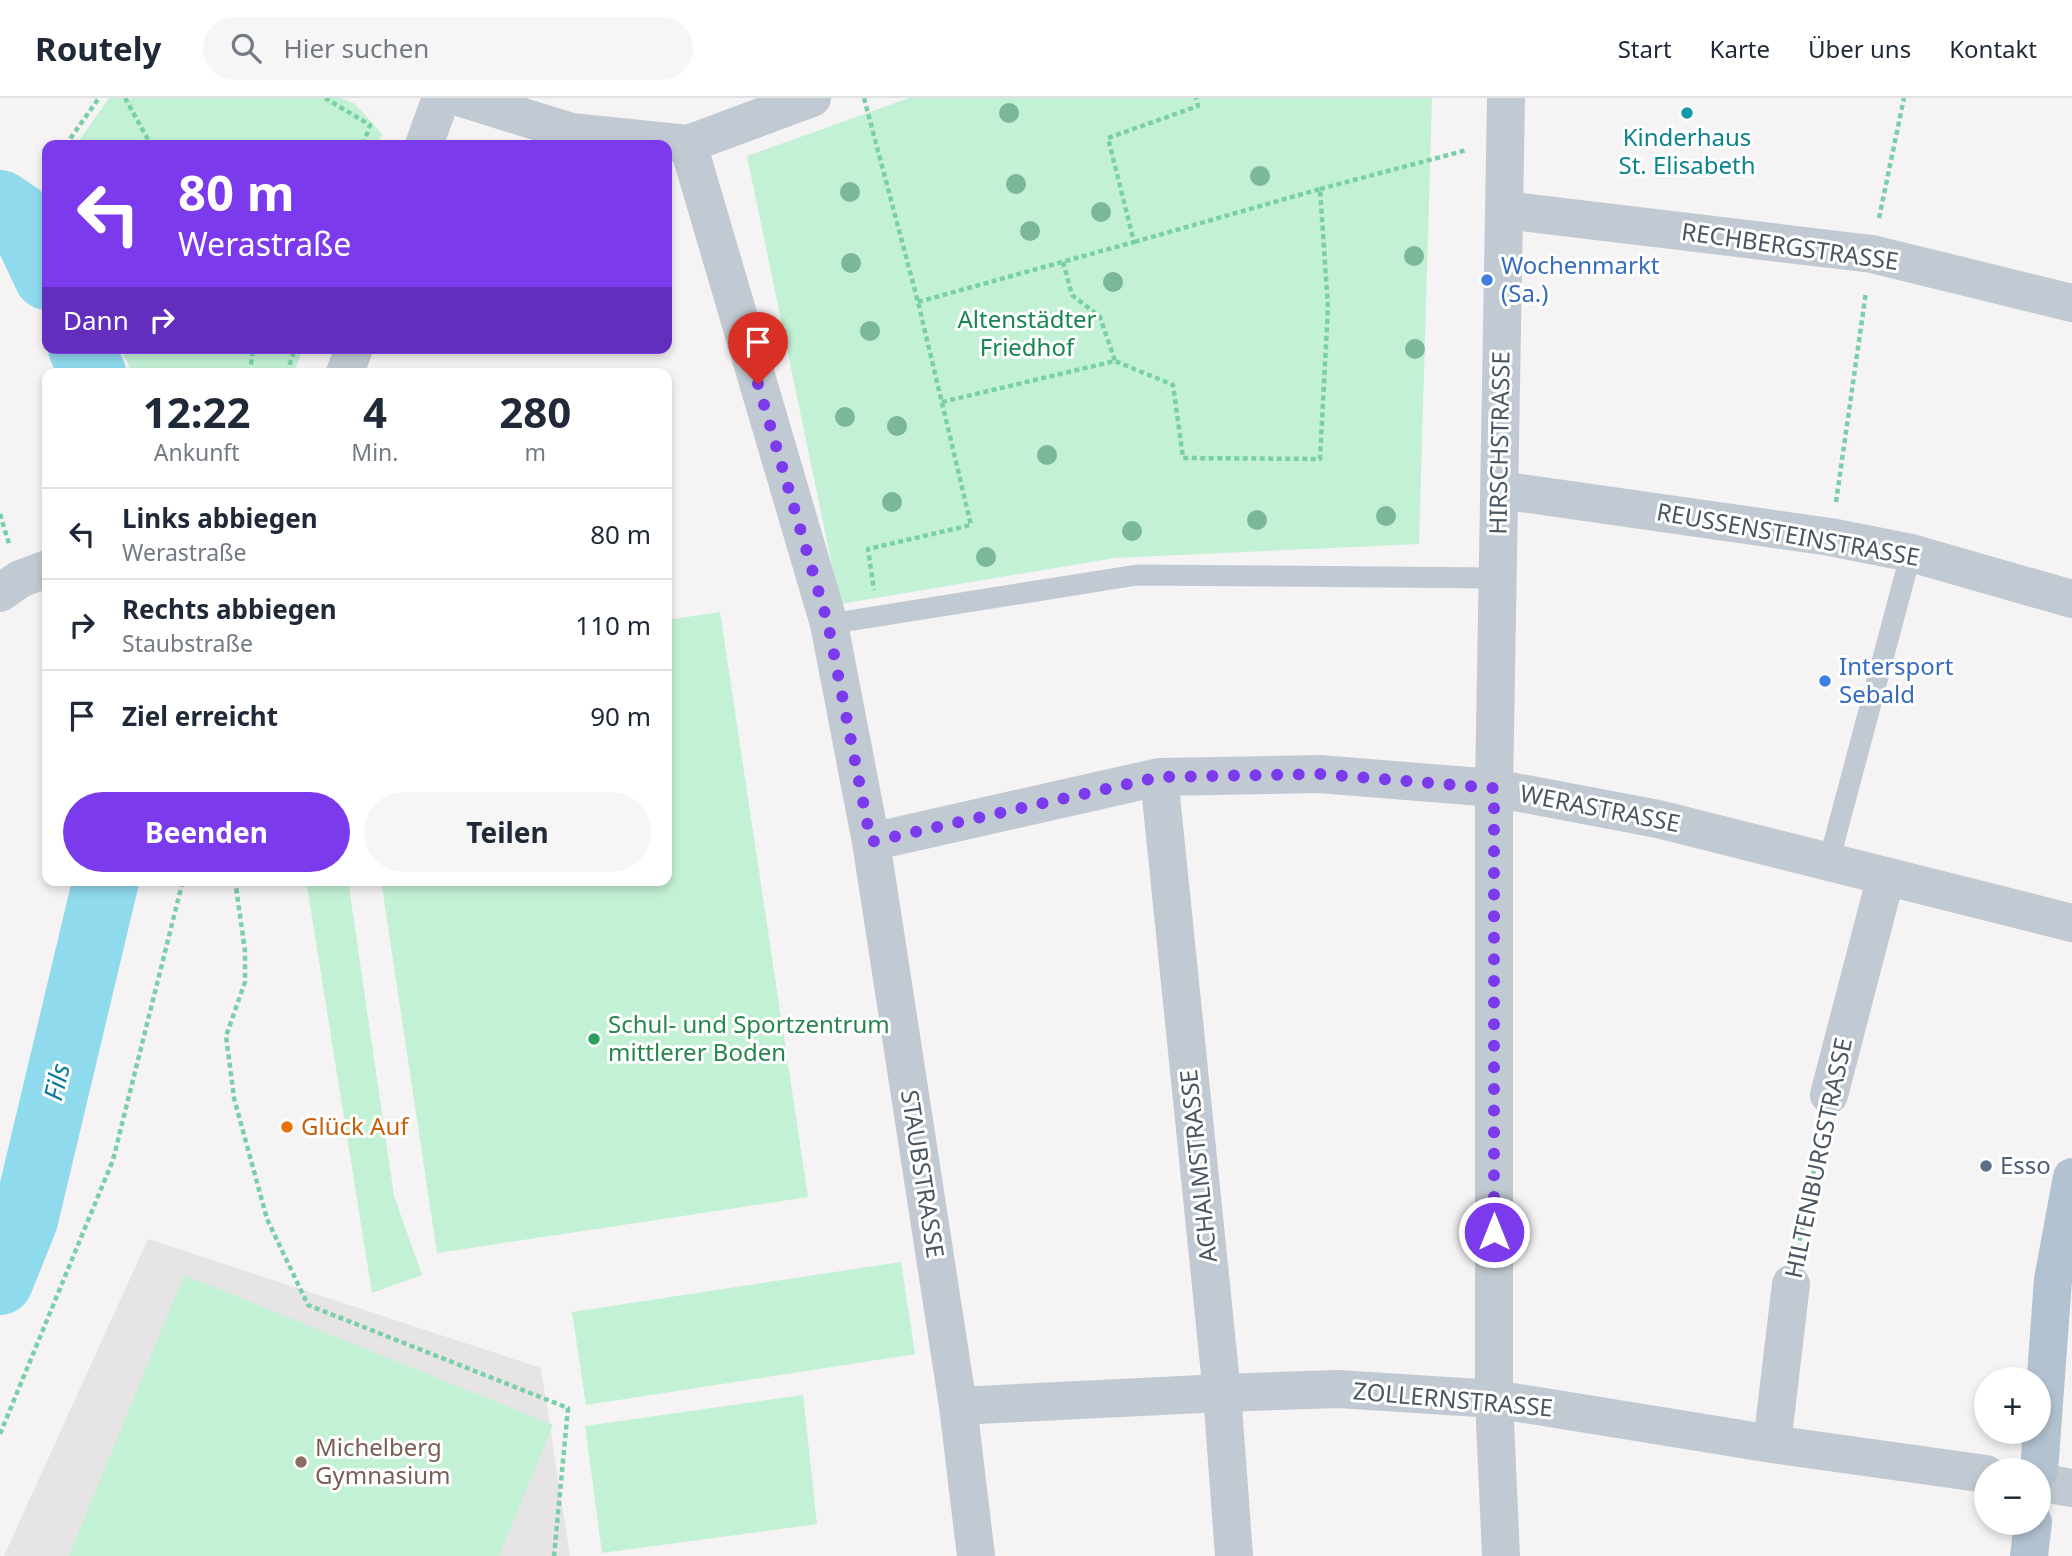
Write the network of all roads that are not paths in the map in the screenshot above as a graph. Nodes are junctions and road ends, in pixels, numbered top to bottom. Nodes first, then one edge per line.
1 (440, 98) edge
2 (462, 98) edge
3 (812, 98) edge
4 (1506, 98) edge
5 (426, 140) edge
6 (649, 140) edge
7 (672, 142) edge
8 (688, 144) junction
9 (1504, 210) junction
10 (2072, 303) edge
11 (1500, 490) junction
12 (1911, 553) junction
13 (42, 571) edge
14 (1498, 578) junction
15 (0, 593) edge
16 (2072, 599) edge
17 (828, 624) junction
18 (1159, 777) junction
19 (1494, 788) junction
20 (871, 842) junction
21 (1829, 861) junction
22 (1886, 876) junction
23 (2072, 923) edge
24 (1829, 1095) road end
25 (2072, 1177) edge
26 (1791, 1284) road end
27 (1222, 1393) junction
28 (1494, 1399) junction
29 (958, 1406) junction
30 (1772, 1444) junction
31 (2040, 1458) edge
32 (1974, 1473) edge
33 (2051, 1484) edge
34 (2072, 1488) edge
35 (2031, 1535) edge
36 (976, 1556) edge
37 (1234, 1556) edge
38 (1500, 1556) edge
39 (2029, 1556) edge

1 - 5 street
2 - 6 street
3 - 8 street
4 - 9 street, HIRSCHSTRASSE
7 - 8 street
8 - 17 street, STAUBSTRASSE
9 - 10 street, RECHBERGSTRASSE
9 - 11 street, HIRSCHSTRASSE
11 - 12 street, REUSSENSTEINSTRASSE
11 - 14 street, HIRSCHSTRASSE
12 - 16 street, REUSSENSTEINSTRASSE
12 - 21 lane
13 - 15 street
14 - 17 lane
14 - 19 street, HIRSCHSTRASSE
17 - 20 street, STAUBSTRASSE
18 - 19 street, WERASTRASSE
18 - 20 street, WERASTRASSE
18 - 27 street, ACHALMSTRASSE
19 - 21 street, WERASTRASSE
19 - 28 street, HIRSCHSTRASSE
20 - 29 street, STAUBSTRASSE
21 - 22 street, WERASTRASSE
22 - 23 street, WERASTRASSE
22 - 24 street, HILTENBURGSTRASSE
25 - 31 main road
26 - 30 street, HILTENBURGSTRASSE
27 - 28 street, ZOLLERNSTRASSE
27 - 29 street, ZOLLERNSTRASSE
27 - 37 street, ACHALMSTRASSE
28 - 30 street, ZOLLERNSTRASSE
28 - 38 street, HIRSCHSTRASSE
29 - 36 street, STAUBSTRASSE
30 - 32 street, ZOLLERNSTRASSE
33 - 34 street
35 - 39 main road

